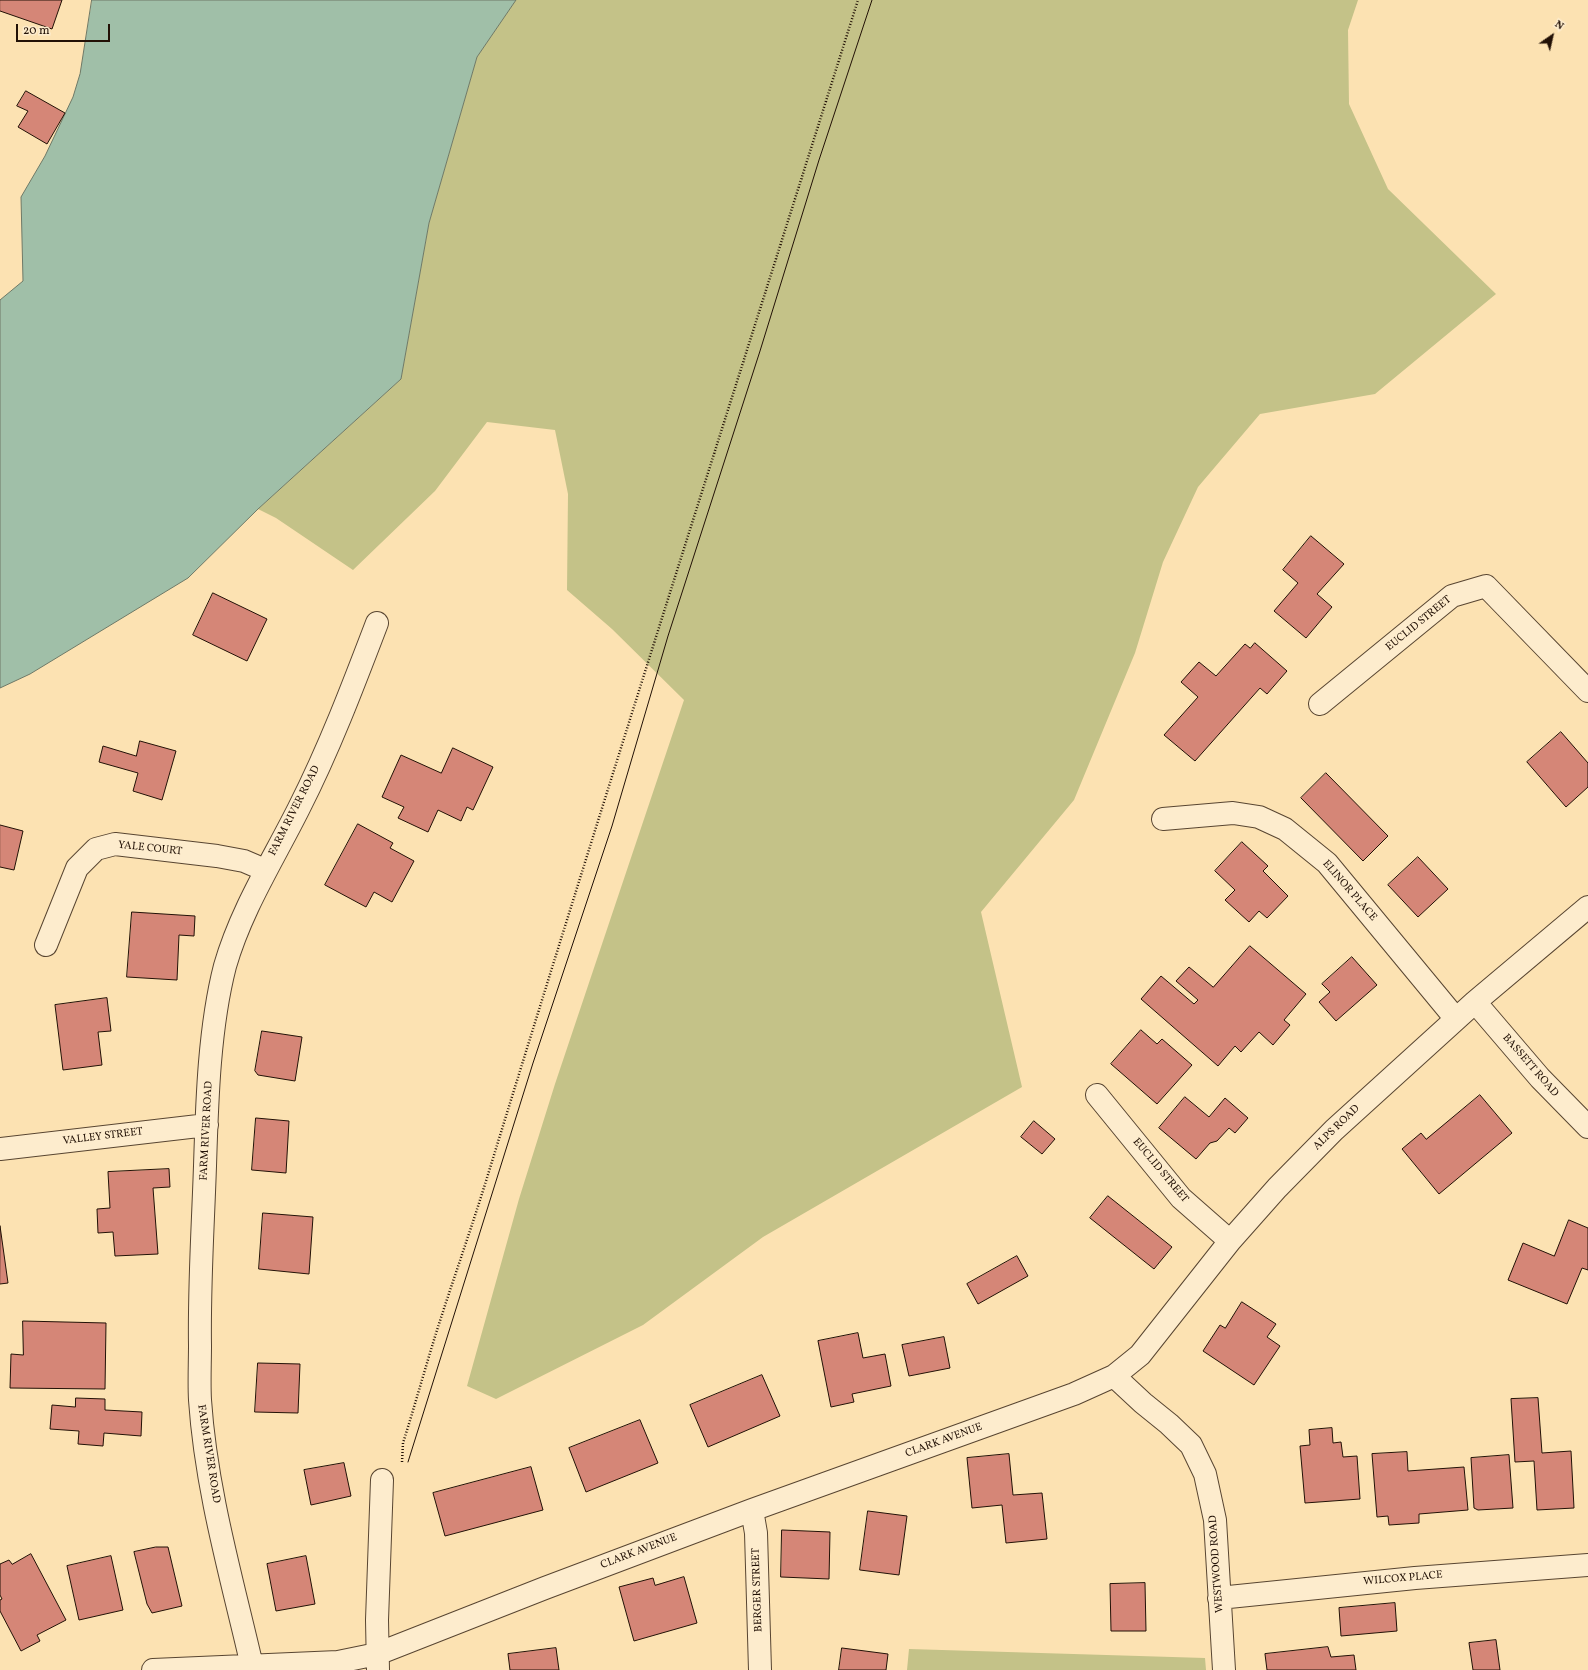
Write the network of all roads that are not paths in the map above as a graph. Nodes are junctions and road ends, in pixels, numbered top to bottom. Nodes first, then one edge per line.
1 (377, 623) dead end
2 (1588, 691) edge
3 (1320, 704) dead end
4 (1163, 819) dead end
5 (265, 870) junction
6 (1588, 907) edge
7 (46, 945) dead end
8 (1475, 1002) junction
9 (1456, 1019) junction
10 (1097, 1095) dead end
11 (206, 1126) junction
12 (1588, 1127) edge
13 (0, 1149) edge
14 (1230, 1241) junction
15 (1114, 1376) junction
16 (382, 1480) dead end
17 (752, 1510) junction
18 (1588, 1565) edge
19 (1219, 1598) junction
20 (377, 1662) edge
21 (252, 1666) junction
22 (152, 1670) edge
23 (760, 1670) edge
24 (1224, 1670) edge

1 - 5 street, FARM RIVER ROAD
2 - 3 street, EUCLID STREET
4 - 9 street, ELINOR PLACE
5 - 7 street, YALE COURT
5 - 11 street, FARM RIVER ROAD
6 - 8 street, ALPS ROAD
8 - 9 street, ALPS ROAD
8 - 12 street, BASSETT ROAD
9 - 14 street, ALPS ROAD
10 - 14 street, EUCLID STREET
11 - 13 street, VALLEY STREET
11 - 21 street, FARM RIVER ROAD
14 - 15 street, ALPS ROAD
15 - 17 street, CLARK AVENUE
15 - 19 street, WESTWOOD ROAD
16 - 20 street
17 - 20 street, CLARK AVENUE
17 - 23 street, BERGER STREET
18 - 19 street, WILCOX PLACE
19 - 24 street, WESTWOOD ROAD
20 - 21 street, CLARK AVENUE
21 - 22 street, CLARK AVENUE

